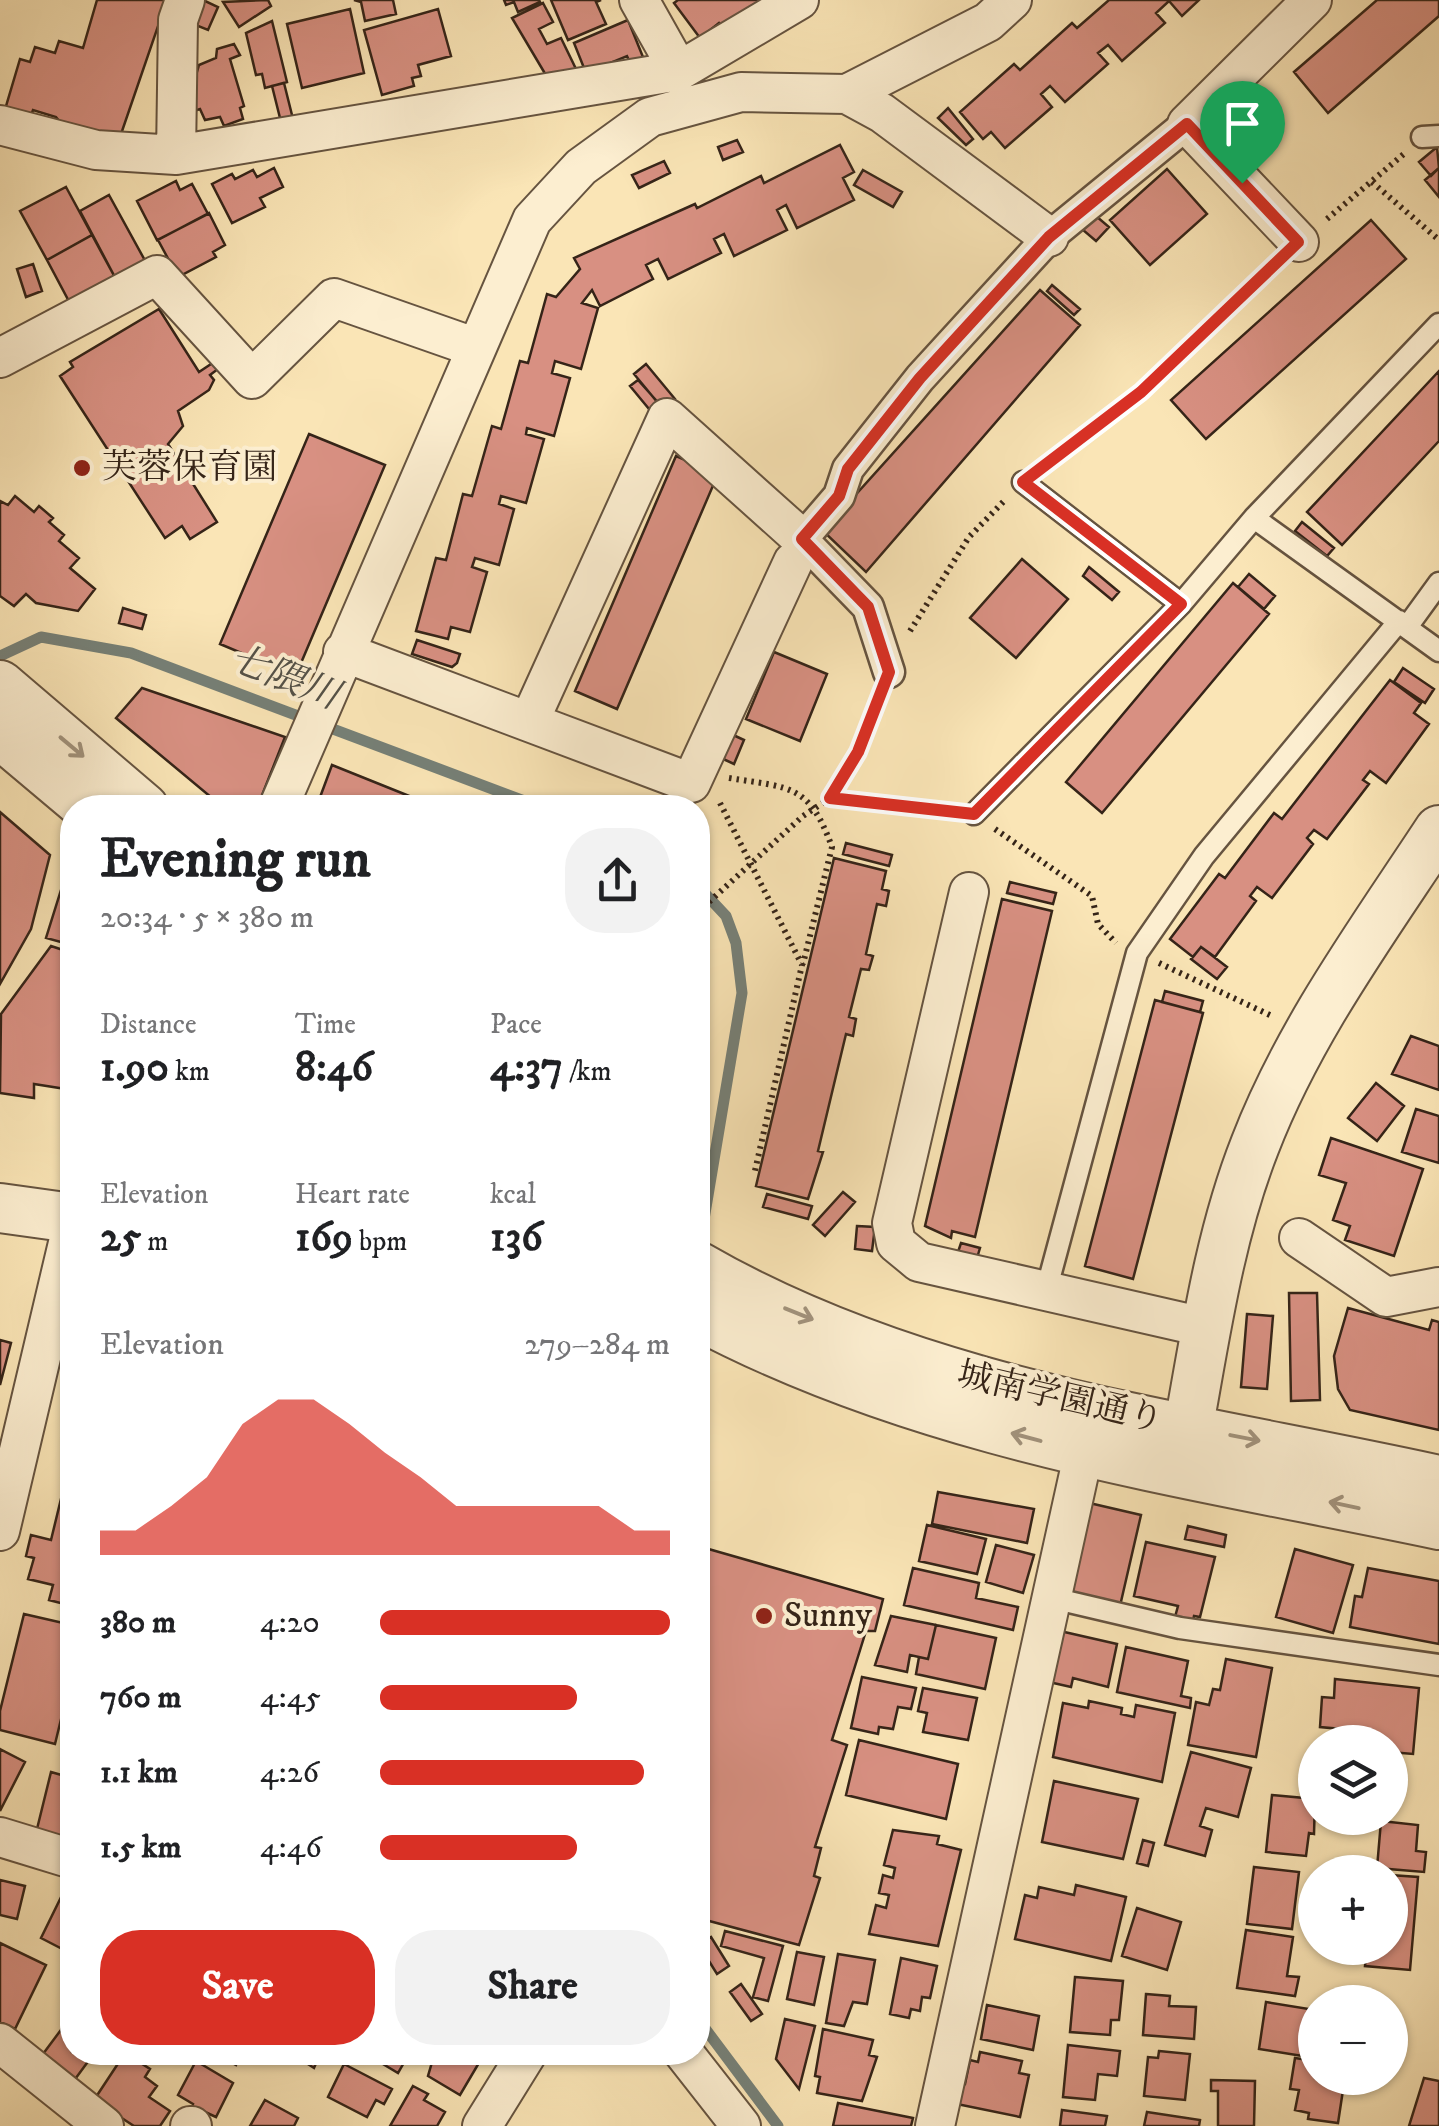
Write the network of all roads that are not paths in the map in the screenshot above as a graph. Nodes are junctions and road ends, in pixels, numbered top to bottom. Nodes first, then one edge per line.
1 (185, 0) edge
2 (639, 0) edge
3 (799, 0) edge
4 (1012, 0) edge
5 (1312, 0) edge
6 (679, 71) junction
7 (847, 94) junction
8 (1187, 124) junction
9 (0, 125) edge
10 (176, 154) junction
11 (1049, 237) junction
12 (1298, 242) road end
13 (1439, 324) edge
14 (474, 347) junction
15 (1, 356) edge
16 (1023, 482) road end
17 (1254, 518) junction
18 (797, 550) junction
19 (1439, 583) edge
20 (1181, 604) junction
21 (1403, 624) junction
22 (1439, 651) edge
23 (343, 652) junction
24 (889, 672) road end
25 (0, 686) edge
26 (530, 722) junction
27 (0, 734) edge
28 (73, 795) edge
29 (129, 795) edge
30 (284, 795) edge
31 (974, 814) road end
32 (1439, 830) edge
33 (969, 892) dead end
34 (0, 1208) edge
35 (60, 1216) edge
36 (1299, 1238) dead end
37 (60, 1277) edge
38 (1439, 1287) edge
39 (1046, 1291) junction
40 (710, 1296) edge
41 (710, 1297) edge
42 (1208, 1328) junction
43 (1184, 1449) junction
44 (1084, 1452) junction
45 (1439, 1480) edge
46 (1439, 1525) edge
47 (0, 1530) edge
48 (1048, 1597) junction
49 (1439, 1664) edge
50 (0, 1837) edge
51 (60, 1855) edge
52 (0, 2043) edge
53 (520, 2065) edge
54 (693, 2065) edge
55 (104, 2126) edge
56 (482, 2126) edge
57 (741, 2126) edge
58 (935, 2126) edge

1 - 10 street
2 - 6 street
3 - 6 street
4 - 7 street
5 - 8 street
6 - 10 street
7 - 11 street
7 - 14 street
8 - 11 street
8 - 12 street
9 - 10 street
11 - 18 street
13 - 17 lane
14 - 15 street
14 - 23 street
16 - 20 lane
17 - 20 lane
17 - 21 lane
18 - 24 street
18 - 26 street
18 - 26 street
19 - 21 lane
20 - 31 lane
21 - 22 lane
21 - 39 lane
23 - 26 street
23 - 30 street
25 -> 29 street
27 - 28 street
32 - 42 street
33 - 39 street
34 - 35 street
36 - 38 street
37 - 47 street
39 - 42 street
40 -> 43 street, 城南学園通り
44 -> 41 street, 城南学園通り
42 - 43 street
43 - 44 street, 城南学園通り
43 -> 45 street, 城南学園通り
46 -> 43 street, 城南学園通り
44 - 48 street
48 - 49 lane
48 - 58 street
50 - 51 street
52 - 55 street
53 - 56 street
54 - 57 street

